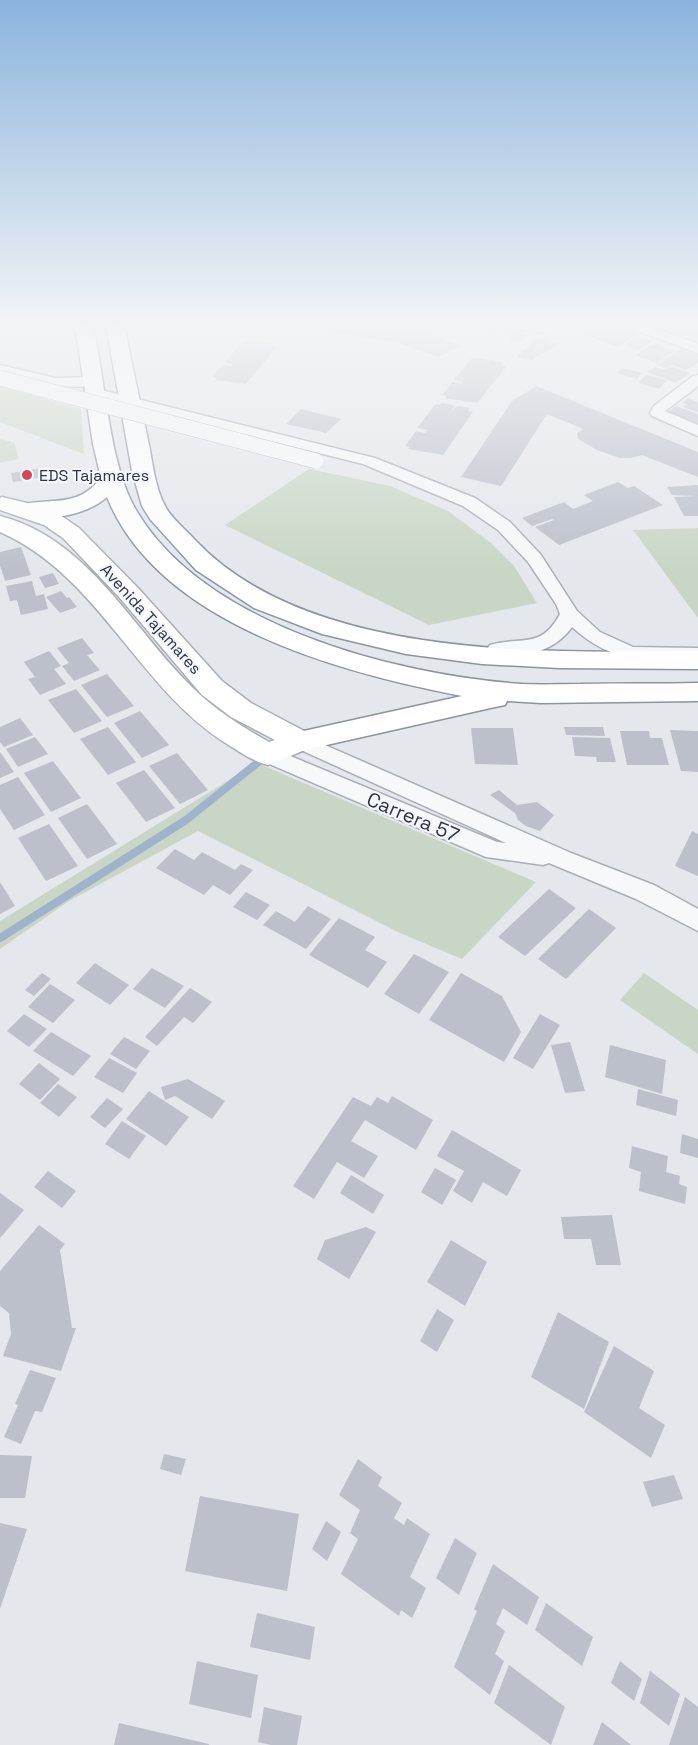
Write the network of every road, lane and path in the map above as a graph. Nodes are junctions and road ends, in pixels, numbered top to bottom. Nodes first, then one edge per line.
1 (99, 406) edge
2 (108, 406) edge
3 (129, 406) edge
4 (150, 406) edge
5 (662, 406) edge
6 (698, 431) edge
7 (112, 478) junction
8 (434, 487) junction
9 (0, 503) edge
10 (27, 510) junction
11 (0, 523) edge
12 (569, 614) junction
13 (448, 653) junction
14 (698, 654) edge
15 (698, 660) edge
16 (518, 693) junction
17 (698, 693) edge
18 (300, 741) junction
19 (268, 755) junction
20 (563, 859) junction
21 (698, 921) edge

1 - 7 main road
2 - 8 street, bridge
3 - 13 main road
4 - 8 street
5 - 6 street
7 - 10 main road
7 - 16 main road
8 - 12 street
9 - 10 main road, Avenida Tajamares
10 - 18 main road, Avenida Tajamares
11 - 19 main road, Avenida Tajamares
12 - 13 street
12 - 14 street
13 - 15 main road
16 - 17 main road
16 - 18 main road
18 - 19 main road
18 - 20 street, Carrera 57
19 - 20 street, Carrera 57
20 - 21 street, Carrera 57

